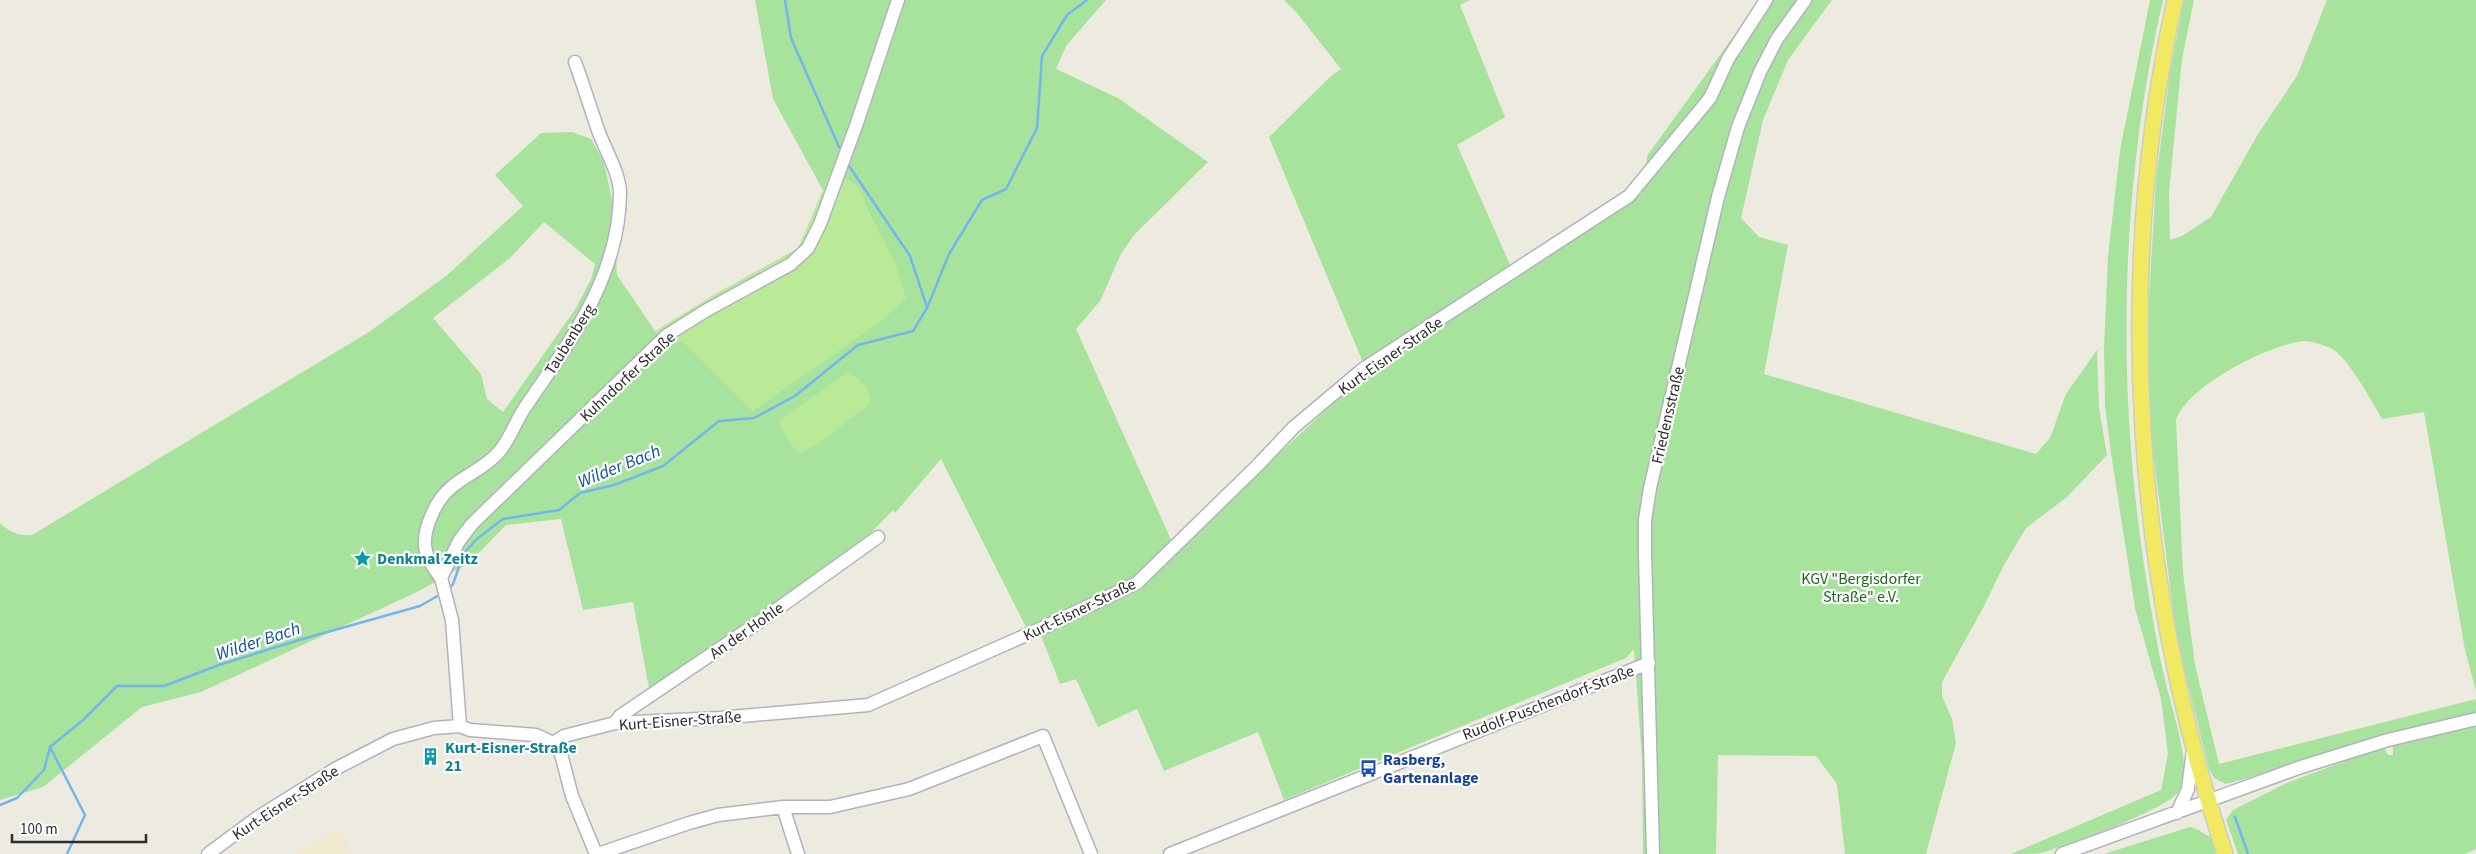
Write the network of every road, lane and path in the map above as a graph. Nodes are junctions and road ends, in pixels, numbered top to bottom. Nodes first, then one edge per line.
1 (898, 0) edge
2 (1766, 0) edge
3 (1805, 0) edge
4 (2175, 0) edge
5 (575, 62) dead end
6 (878, 537) dead end
7 (443, 587) junction
8 (1648, 663) junction
9 (2476, 719) edge
10 (615, 723) junction
11 (460, 726) junction
12 (553, 743) junction
13 (2193, 748) junction
14 (2209, 802) junction
15 (783, 807) junction
16 (2177, 813) junction
17 (208, 854) edge
18 (597, 854) edge
19 (798, 854) edge
20 (1091, 854) edge
21 (1170, 854) edge
22 (1653, 854) edge
23 (2062, 854) edge
24 (2225, 854) edge

1 - 7 street, Kuhndorfer Straße
2 - 10 street, Kurt-Eisner-Straße
3 - 8 street, Friedensstraße
4 - 13 main road
5 - 7 street, Taubenberg
6 - 10 street, An der Hohle
7 - 11 street
8 - 21 street, Rudolf-Puschendorf-Straße
8 - 22 street, Friedensstraße
9 - 14 street
10 - 12 street, Kurt-Eisner-Straße
11 - 12 street, Kurt-Eisner-Straße
11 - 17 street, Kurt-Eisner-Straße
12 - 18 street
13 - 14 main road
13 - 16 street
14 - 16 street
14 - 24 main road
15 - 18 street
15 - 19 street
15 - 20 street
16 - 23 street

